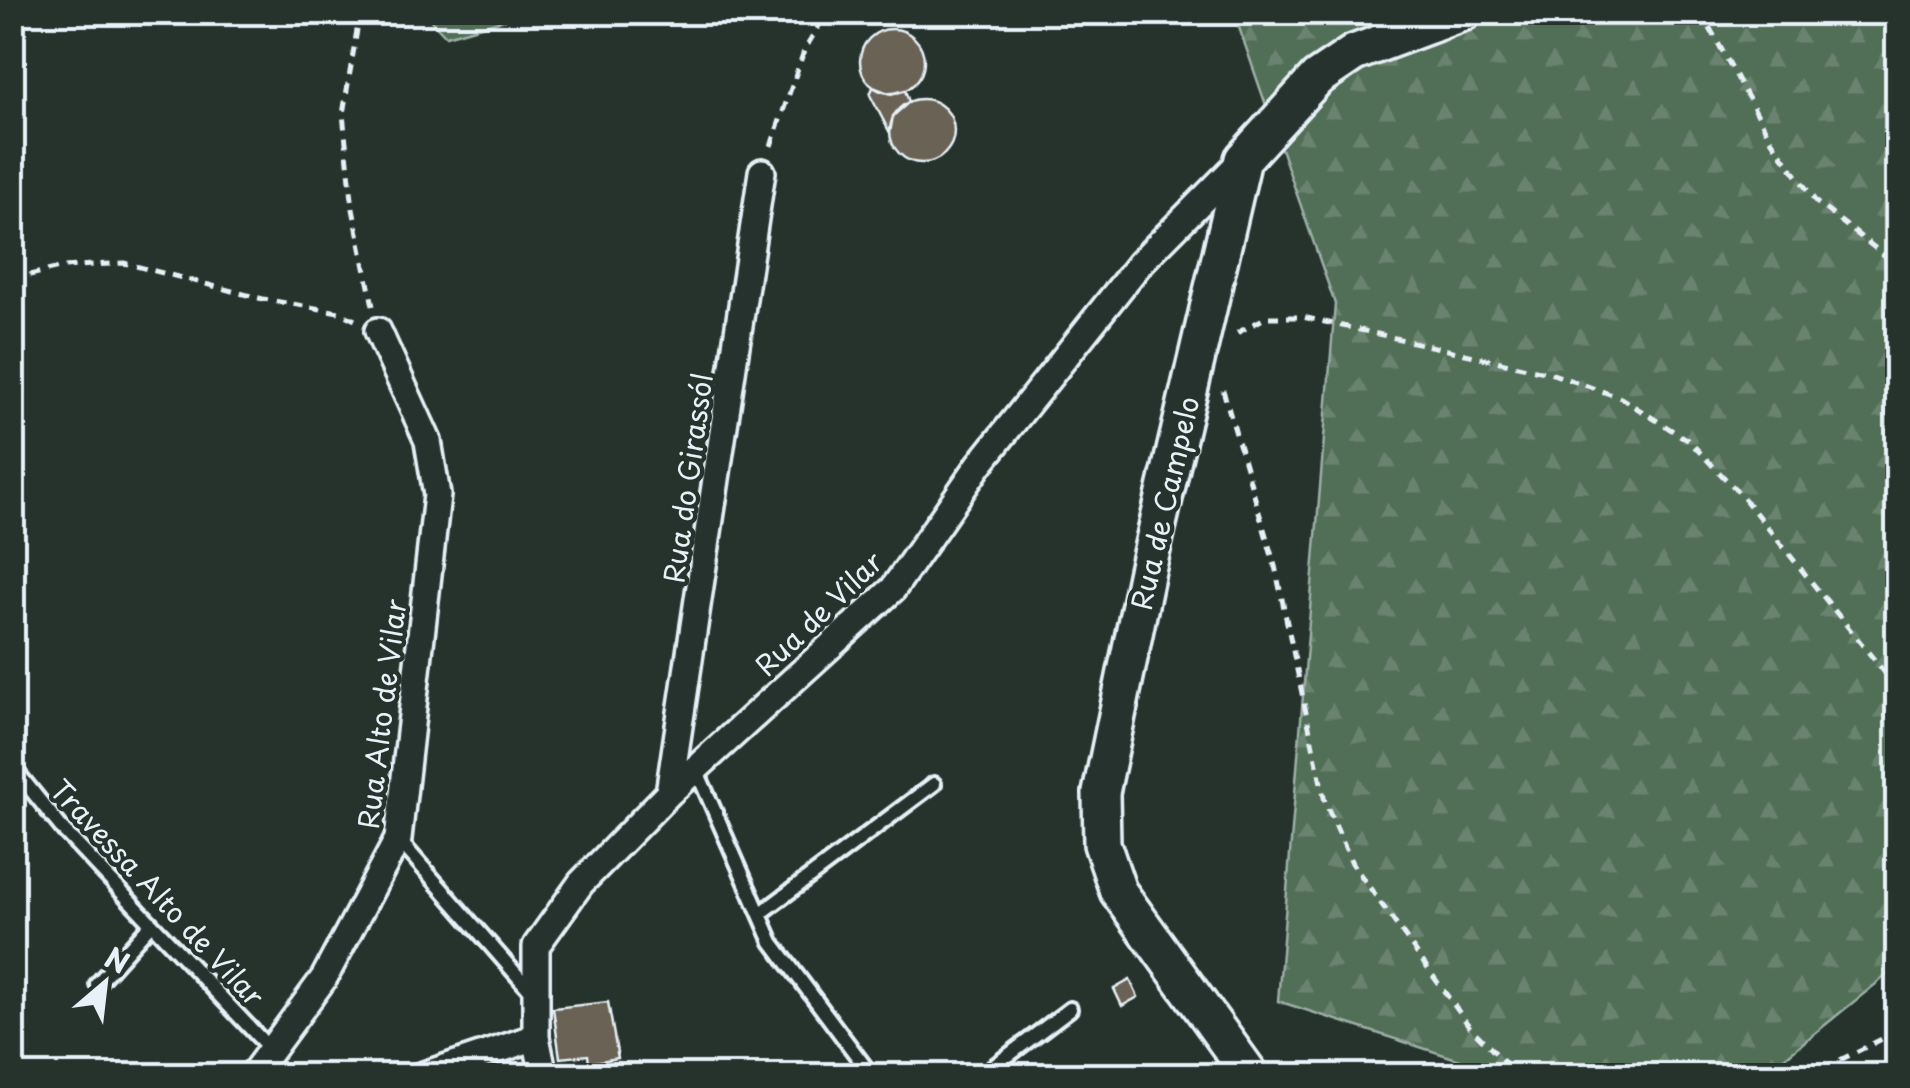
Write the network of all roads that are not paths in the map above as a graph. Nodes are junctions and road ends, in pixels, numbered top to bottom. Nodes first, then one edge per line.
1 (1464, 12) edge
2 (1243, 159) junction
3 (762, 172) road end
4 (378, 330) road end
5 (12, 766) edge
6 (696, 769) junction
7 (934, 784) dead end
8 (669, 793) junction
9 (398, 839) junction
10 (760, 914) junction
11 (151, 924) junction
12 (97, 984) dead end
13 (536, 998) junction
14 (1070, 1009) dead end
15 (536, 1036) junction
16 (270, 1049) junction
17 (252, 1076) edge
18 (421, 1076) edge
19 (544, 1076) edge
20 (872, 1076) edge
21 (981, 1076) edge
22 (1250, 1076) edge

1 - 2 main road, Rua de Campelo
2 - 6 street, Rua de Vilar
2 - 22 main road, Rua de Campelo
3 - 8 street, Rua do Girassól
4 - 9 street, Rua Alto de Vilar
5 - 11 lane, Travessa Alto de Vilar
6 - 8 street, Rua de Vilar
6 - 10 lane
7 - 10 lane
8 - 13 street, Rua de Vilar
9 - 13 lane
9 - 16 street, Rua Alto de Vilar
10 - 20 lane
11 - 12 lane
11 - 16 lane, Travessa Alto de Vilar
13 - 15 street, Rua de Vilar
14 - 21 lane
15 - 18 street
15 - 19 street, Rua de Vilar
16 - 17 street, Rua Alto de Vilar

